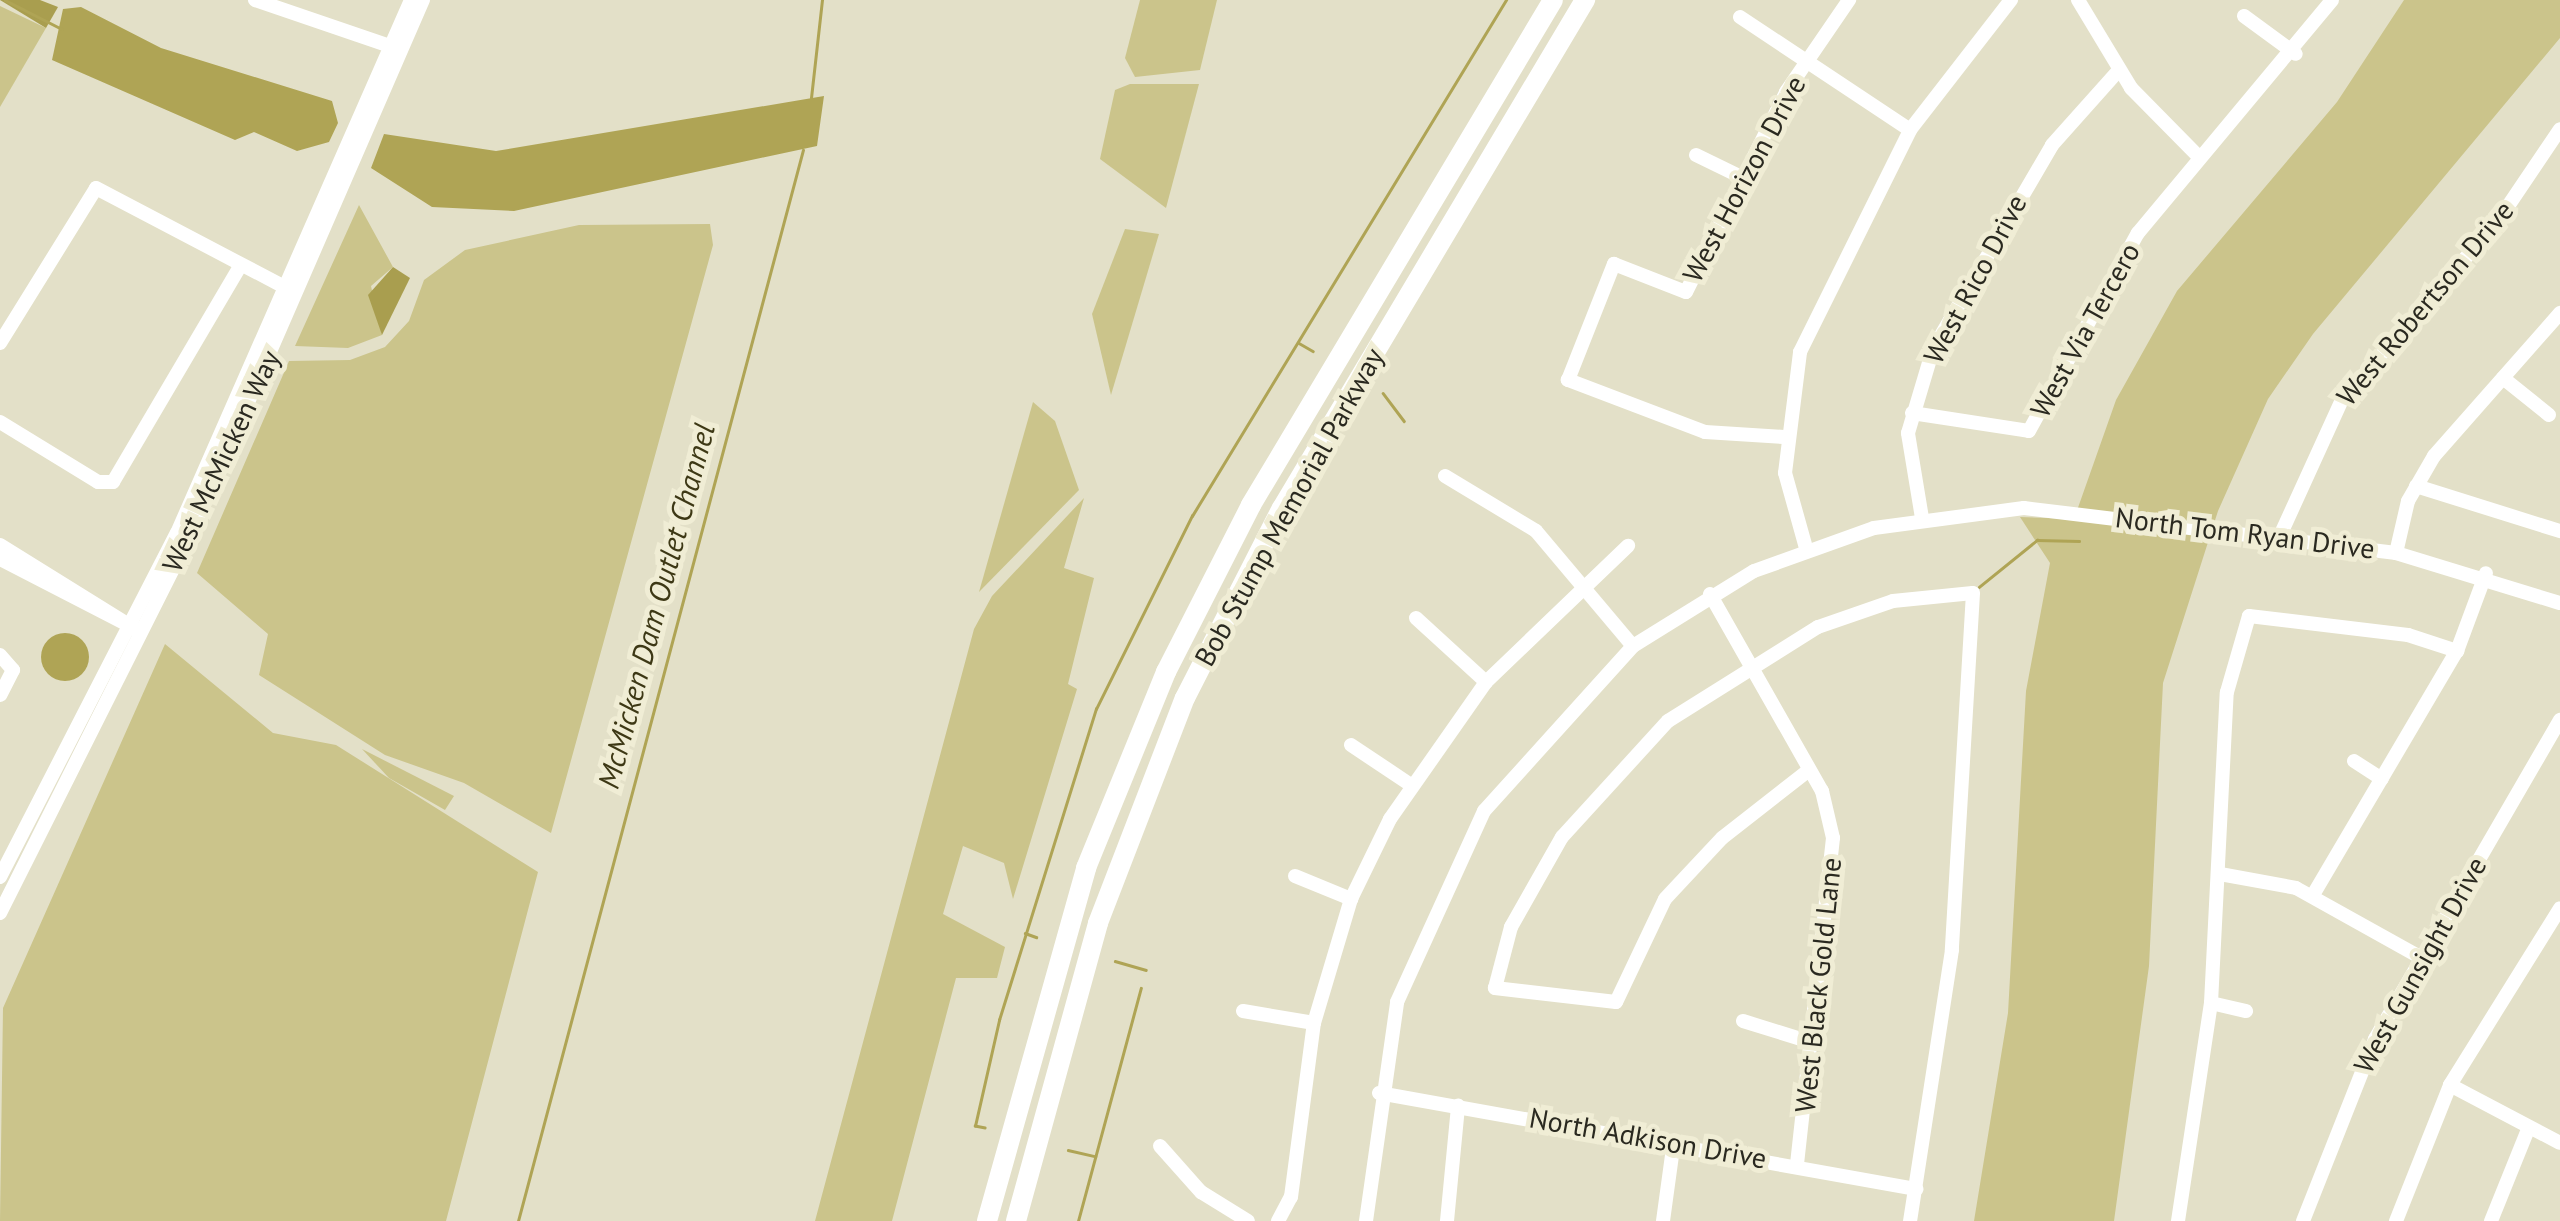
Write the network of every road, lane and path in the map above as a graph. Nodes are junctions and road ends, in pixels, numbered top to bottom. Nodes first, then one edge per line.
1 (255, 0) edge
2 (411, 0) edge
3 (424, 0) edge
4 (1552, 0) edge
5 (1586, 0) edge
6 (1850, 0) edge
7 (2010, 0) edge
8 (2078, 0) edge
9 (2332, 0) edge
10 (286, 5) edge
11 (2244, 16) dead end
12 (1740, 17) dead end
13 (396, 48) junction
14 (2296, 54) junction
15 (1806, 62) junction
16 (2119, 70) junction
17 (2560, 129) edge
18 (1910, 130) junction
19 (1696, 155) dead end
20 (2199, 157) junction
21 (1740, 176) junction
22 (240, 268) junction
23 (292, 291) junction
24 (2560, 313) edge
25 (0, 342) edge
26 (2503, 378) junction
27 (1912, 412) junction
28 (2548, 416) dead end
29 (0, 422) edge
30 (1784, 438) junction
31 (1444, 476) dead end
32 (2416, 486) junction
33 (1922, 518) junction
34 (2560, 531) edge
35 (2280, 538) junction
36 (0, 545) edge
37 (1628, 546) dead end
38 (1806, 548) junction
39 (2396, 553) junction
40 (0, 559) edge
41 (2486, 573) junction
42 (1585, 589) junction
43 (1710, 594) junction
44 (2560, 604) edge
45 (1416, 618) dead end
46 (134, 628) junction
47 (1633, 646) junction
48 (2457, 651) junction
49 (0, 655) edge
50 (1748, 663) junction
51 (1486, 682) junction
52 (0, 695) edge
53 (2560, 720) edge
54 (1351, 745) dead end
55 (2354, 761) dead end
56 (1810, 770) junction
57 (2382, 779) junction
58 (1411, 785) junction
59 (2220, 874) junction
60 (1295, 876) dead end
61 (0, 877) edge
62 (2314, 895) junction
63 (1351, 899) junction
64 (2560, 908) edge
65 (0, 913) edge
66 (2420, 957) junction
67 (2211, 1003) junction
68 (1244, 1011) dead end
69 (2246, 1011) dead end
70 (1743, 1020) dead end
71 (1314, 1023) junction
72 (1817, 1044) junction
73 (2450, 1086) junction
74 (1379, 1093) junction
75 (1458, 1106) junction
76 (2530, 1127) junction
77 (1674, 1141) junction
78 (2560, 1143) edge
79 (1160, 1146) dead end
80 (1797, 1165) junction
81 (1916, 1189) junction
82 (987, 1221) edge
83 (1016, 1221) edge
84 (1248, 1221) edge
85 (1278, 1221) edge
86 (1366, 1221) edge
87 (1448, 1221) edge
88 (1663, 1221) edge
89 (1910, 1221) edge
90 (2178, 1221) edge
91 (2302, 1221) edge
92 (2396, 1221) edge
93 (2491, 1221) edge

1 - 10 street
2 - 13 street, West McMicken Way
3 - 13 street, West McMicken Way
4 - 82 highway, Bob Stump Memorial Parkway
5 - 83 highway, Bob Stump Memorial Parkway
6 - 15 street, West Horizon Drive
7 - 18 street
8 - 16 street
9 - 14 street, West Via Tercero
10 - 13 street
11 - 14 street
12 - 15 street
13 - 23 street, West McMicken Way
14 - 20 street, West Via Tercero
15 - 18 street
15 - 21 street, West Horizon Drive
16 - 20 street
16 - 27 street, West Rico Drive
17 - 35 street, West Robertson Drive
18 - 30 street
19 - 21 street
20 - 27 street, West Via Tercero
21 - 30 street, West Horizon Drive
22 - 23 street
22 - 25 street
22 - 29 street
23 - 46 street, West McMicken Way
24 - 26 street
26 - 28 street
26 - 32 street
27 - 33 street, West Rico Drive
30 - 38 street
31 - 42 street
32 - 34 street
32 - 39 street
33 - 35 street, North Tom Ryan Drive
33 - 38 street, North Tom Ryan Drive
35 - 39 street, North Tom Ryan Drive
36 - 46 street
37 - 42 street
38 - 43 street, North Tom Ryan Drive
39 - 41 street, North Tom Ryan Drive
40 - 46 street
41 - 44 street, North Tom Ryan Drive
41 - 48 street
42 - 47 street
42 - 51 street
43 - 47 street, North Tom Ryan Drive
43 - 50 street, West Black Gold Lane
45 - 51 street
46 - 61 street, West McMicken Way
46 - 65 street, West McMicken Way
47 - 74 street, North Tom Ryan Drive
48 - 57 street
48 - 59 street
49 - 52 street
50 - 56 street, West Black Gold Lane
50 - 56 street
50 - 81 street
51 - 58 street
53 - 66 street, West Gunsight Drive
54 - 58 street
55 - 57 street
56 - 72 street, West Black Gold Lane
57 - 62 street
58 - 63 street
59 - 62 street
59 - 67 street
60 - 63 street
62 - 66 street
63 - 71 street
64 - 73 street
66 - 91 street, West Gunsight Drive
67 - 69 street
67 - 90 street
68 - 71 street
70 - 72 street
71 - 85 street
72 - 80 street, West Black Gold Lane
73 - 76 street
73 - 92 street
74 - 75 street, North Adkison Drive
74 - 86 street, North Tom Ryan Drive
75 - 77 street, North Adkison Drive
75 - 87 street
76 - 78 street
76 - 93 street
77 - 80 street, North Adkison Drive
77 - 88 street
79 - 84 street
80 - 81 street, North Adkison Drive
81 - 89 street

